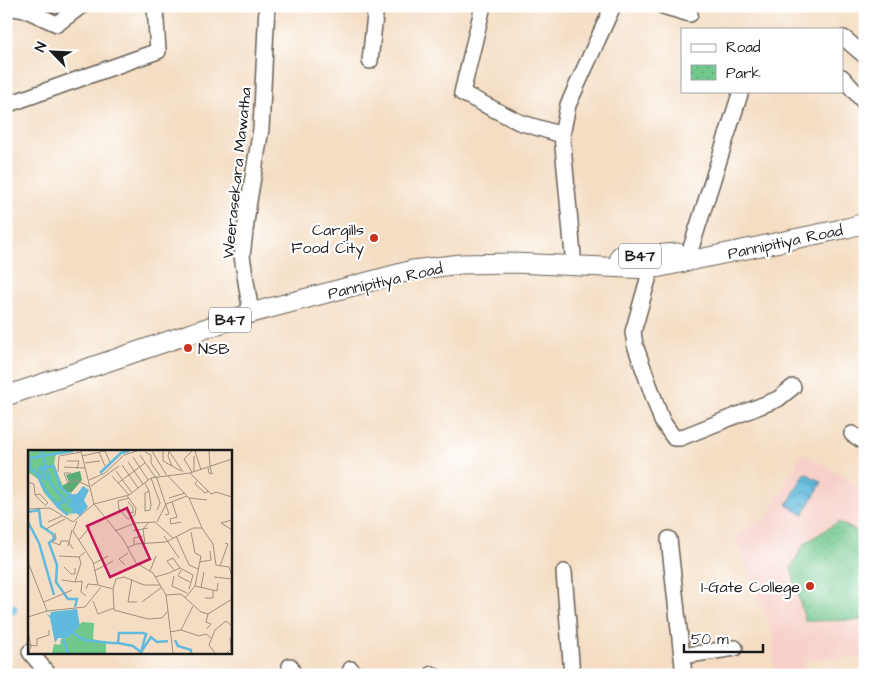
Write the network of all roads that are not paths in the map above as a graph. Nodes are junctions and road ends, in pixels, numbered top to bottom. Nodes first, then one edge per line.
1 (80, 6) edge
2 (154, 6) edge
3 (267, 6) edge
4 (376, 6) edge
5 (483, 6) edge
6 (613, 6) edge
7 (663, 6) edge
8 (6, 7) edge
9 (690, 14) dead end
10 (844, 38) dead end
11 (865, 56) edge
12 (370, 61) dead end
13 (844, 79) edge
14 (741, 92) edge
15 (865, 102) edge
16 (6, 105) edge
17 (562, 135) junction
18 (865, 211) edge
19 (865, 222) edge
20 (690, 251) junction
21 (573, 255) junction
22 (650, 269) junction
23 (250, 307) junction
24 (6, 384) edge
25 (793, 387) dead end
26 (6, 396) edge
27 (669, 539) dead end
28 (564, 572) dead end
29 (735, 648) dead end
30 (32, 654) edge
31 (682, 656) junction
32 (49, 675) edge
33 (572, 675) edge
34 (684, 675) edge

1 - 8 street
2 - 16 street
3 - 23 street, Weerasekara Mawatha
4 - 12 street
5 - 17 street
6 - 17 street
7 - 9 street
10 - 11 street
13 - 15 street
14 - 20 street
17 - 21 street
18 - 20 main road, Pannipitiya Road / B47
19 - 22 main road, Pannipitiya Road / B47
20 - 21 main road, Pannipitiya Road / B47
21 - 23 main road, Pannipitiya Road / B47
22 - 23 main road, Pannipitiya Road / B47
22 - 25 street
23 - 24 main road, Pannipitiya Road / B47
23 - 26 main road, Pannipitiya Road / B47
27 - 31 street
28 - 33 street
29 - 31 street
30 - 32 street
31 - 34 street

